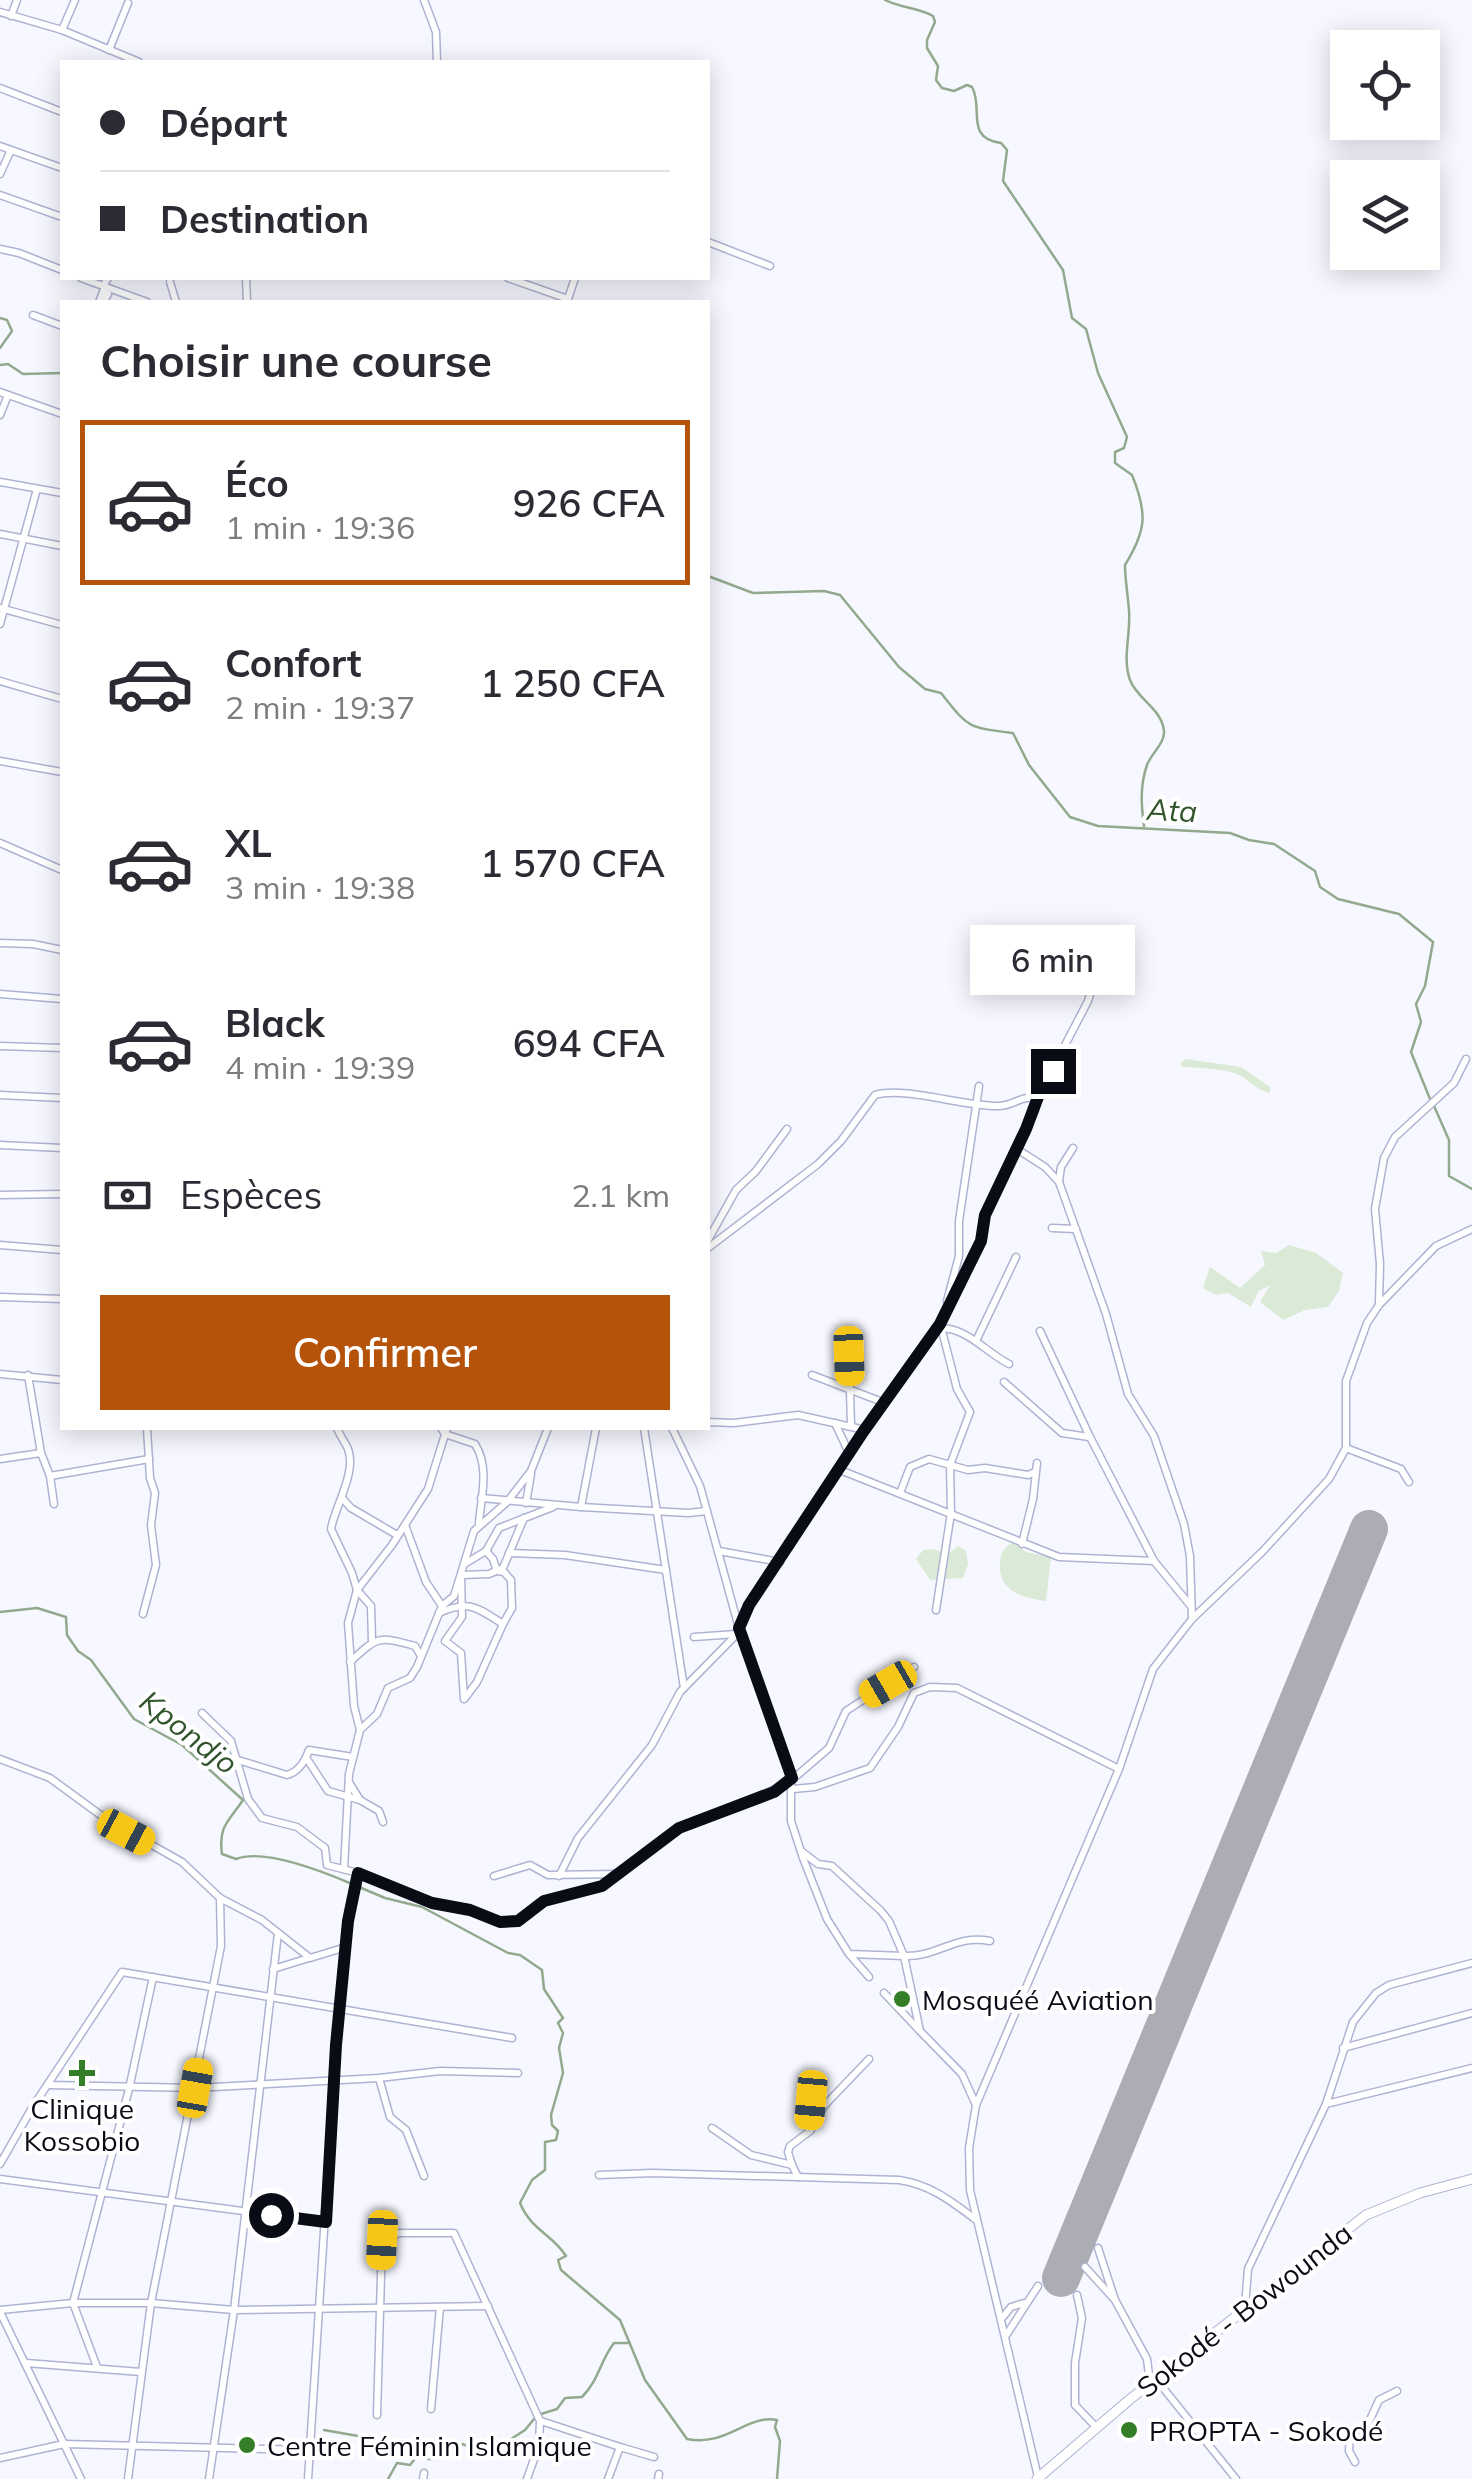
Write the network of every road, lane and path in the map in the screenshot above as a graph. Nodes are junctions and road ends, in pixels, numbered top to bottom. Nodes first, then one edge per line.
1 (17, 0) edge
2 (75, 0) edge
3 (424, 0) edge
4 (128, 3) dead end
5 (0, 12) edge
6 (10, 16) junction
7 (62, 30) junction
8 (110, 50) junction
9 (134, 60) edge
10 (437, 60) edge
11 (0, 88) edge
12 (60, 111) edge
13 (0, 146) edge
14 (11, 150) junction
15 (60, 167) edge
16 (0, 174) edge
17 (0, 195) edge
18 (60, 216) edge
19 (710, 243) edge
20 (0, 250) edge
21 (770, 266) dead end
22 (60, 269) edge
23 (86, 280) edge
24 (107, 280) edge
25 (514, 280) edge
26 (574, 280) edge
27 (170, 282) dead end
28 (104, 288) junction
29 (102, 300) edge
30 (142, 300) edge
31 (175, 300) edge
32 (34, 315) dead end
33 (60, 325) edge
34 (4, 394) edge
35 (60, 413) edge
36 (0, 414) edge
37 (0, 482) edge
38 (38, 490) junction
39 (60, 493) edge
40 (0, 534) edge
41 (21, 539) junction
42 (60, 546) edge
43 (2, 608) edge
44 (0, 624) edge
45 (60, 624) edge
46 (0, 681) edge
47 (60, 697) edge
48 (0, 761) edge
49 (60, 772) edge
50 (0, 843) edge
51 (60, 869) edge
52 (1107, 940) dead end
53 (0, 943) edge
54 (60, 950) edge
55 (0, 994) edge
56 (60, 999) edge
57 (0, 1046) edge
58 (60, 1048) edge
59 (1466, 1058) dead end
60 (979, 1086) dead end
61 (0, 1095) edge
62 (60, 1098) edge
63 (1038, 1099) junction
64 (977, 1103) junction
65 (787, 1129) dead end
66 (0, 1145) edge
67 (60, 1148) edge
68 (1018, 1148) junction
69 (1073, 1148) dead end
70 (1059, 1182) junction
71 (60, 1194) edge
72 (0, 1195) edge
73 (1052, 1228) dead end
74 (1076, 1229) junction
75 (1472, 1229) edge
76 (710, 1236) edge
77 (0, 1245) edge
78 (710, 1246) edge
79 (60, 1250) edge
80 (1016, 1258) dead end
81 (0, 1297) edge
82 (60, 1299) edge
83 (1379, 1305) junction
84 (940, 1326) junction
85 (1040, 1331) dead end
86 (976, 1341) junction
87 (849, 1356) dead end
88 (1009, 1364) dead end
89 (0, 1374) edge
90 (28, 1375) junction
91 (812, 1375) dead end
92 (60, 1380) edge
93 (1004, 1382) dead end
94 (850, 1390) junction
95 (885, 1404) junction
96 (710, 1422) edge
97 (835, 1422) junction
98 (851, 1424) junction
99 (147, 1430) edge
100 (338, 1430) edge
101 (444, 1430) edge
102 (547, 1430) edge
103 (596, 1430) edge
104 (644, 1430) edge
105 (673, 1430) edge
106 (865, 1430) junction
107 (1090, 1437) junction
108 (1346, 1448) junction
109 (41, 1452) junction
110 (850, 1456) junction
111 (0, 1459) edge
112 (149, 1459) junction
113 (950, 1465) junction
114 (840, 1470) junction
115 (531, 1472) junction
116 (50, 1476) junction
117 (1409, 1482) dead end
118 (900, 1493) junction
119 (342, 1498) junction
120 (481, 1498) junction
121 (507, 1502) junction
122 (526, 1503) junction
123 (54, 1504) dead end
124 (555, 1506) junction
125 (581, 1507) junction
126 (708, 1511) junction
127 (658, 1512) junction
128 (951, 1512) junction
129 (524, 1518) junction
130 (405, 1525) junction
131 (479, 1525) junction
132 (397, 1535) junction
133 (1022, 1544) junction
134 (486, 1551) junction
135 (720, 1551) junction
136 (510, 1553) junction
137 (1154, 1561) junction
138 (780, 1562) junction
139 (465, 1563) junction
140 (666, 1570) junction
141 (497, 1571) junction
142 (461, 1575) junction
143 (357, 1590) junction
144 (461, 1604) junction
145 (1191, 1605) junction
146 (440, 1609) junction
147 (936, 1610) dead end
148 (143, 1614) dead end
149 (1192, 1620) junction
150 (503, 1624) junction
151 (738, 1631) junction
152 (694, 1638) dead end
153 (372, 1642) junction
154 (421, 1656) junction
155 (350, 1663) junction
156 (914, 1667) dead end
157 (684, 1688) junction
158 (202, 1714) dead end
159 (360, 1730) junction
160 (353, 1757) junction
161 (306, 1758) junction
162 (0, 1759) edge
163 (237, 1760) junction
164 (1119, 1768) junction
165 (792, 1778) junction
166 (349, 1783) junction
167 (793, 1789) junction
168 (349, 1798) junction
169 (360, 1800) junction
170 (383, 1822) dead end
171 (801, 1852) junction
172 (344, 1869) junction
173 (620, 1874) junction
174 (357, 1875) junction
175 (494, 1876) dead end
176 (559, 1876) junction
177 (220, 1898) junction
178 (278, 1932) junction
179 (990, 1941) dead end
180 (346, 1947) junction
181 (850, 1954) junction
182 (904, 1956) junction
183 (310, 1958) junction
184 (1472, 1963) edge
185 (273, 1968) junction
186 (153, 1976) junction
187 (870, 1977) dead end
188 (214, 1986) junction
189 (884, 1993) dead end
190 (270, 1997) junction
191 (341, 2010) junction
192 (1472, 2013) edge
193 (920, 2031) junction
194 (512, 2038) dead end
195 (1343, 2048) junction
196 (869, 2059) dead end
197 (1472, 2068) edge
198 (518, 2073) dead end
199 (379, 2078) junction
200 (812, 2078) dead end
201 (334, 2080) junction
202 (48, 2085) junction
203 (259, 2086) junction
204 (195, 2088) junction
205 (129, 2089) junction
206 (1326, 2104) junction
207 (976, 2105) junction
208 (712, 2128) dead end
209 (810, 2131) junction
210 (0, 2164) edge
211 (792, 2165) junction
212 (424, 2176) dead end
213 (598, 2176) dead end
214 (798, 2177) junction
215 (0, 2179) edge
216 (1472, 2179) edge
217 (102, 2194) junction
218 (171, 2204) junction
219 (244, 2212) junction
220 (976, 2218) junction
221 (326, 2222) junction
222 (1098, 2248) dead end
223 (1084, 2267) dead end
224 (1038, 2286) dead end
225 (1078, 2295) dead end
226 (1115, 2300) junction
227 (1024, 2302) junction
228 (72, 2303) junction
229 (151, 2303) junction
230 (489, 2306) junction
231 (378, 2307) junction
232 (440, 2307) junction
233 (1245, 2307) junction
234 (318, 2308) junction
235 (234, 2310) junction
236 (0, 2311) edge
237 (1002, 2318) junction
238 (1006, 2335) junction
239 (26, 2362) junction
240 (96, 2367) junction
241 (140, 2372) junction
242 (1153, 2381) junction
243 (1397, 2391) dead end
244 (431, 2409) dead end
245 (376, 2414) dead end
246 (540, 2419) junction
247 (1097, 2428) junction
248 (64, 2444) junction
249 (134, 2448) junction
250 (620, 2448) junction
251 (214, 2449) junction
252 (310, 2450) junction
253 (654, 2457) dead end
254 (0, 2458) edge
255 (1355, 2462) dead end
256 (1038, 2478) edge
257 (81, 2479) edge
258 (128, 2479) edge
259 (209, 2479) edge
260 (308, 2479) edge
261 (527, 2479) edge
262 (608, 2479) edge
263 (1236, 2479) edge

1 - 6 street
2 - 7 street
3 - 10 street
4 - 8 street
5 - 6 street
6 - 7 street
7 - 8 street
8 - 9 street
11 - 12 street
13 - 14 street
14 - 15 street
14 - 16 street
17 - 18 street
19 - 21 street
20 - 22 street
23 - 28 street
24 - 28 street
25 - 26 street
27 - 31 street
28 - 29 street
28 - 30 street
32 - 33 street
34 - 35 street
34 - 36 street
37 - 38 street
38 - 39 street
38 - 41 street
40 - 41 street
41 - 42 street
41 - 43 street
43 - 44 street
43 - 45 street
46 - 47 street
48 - 49 street
50 - 51 street
52 - 63 street
53 - 54 street
55 - 56 street
57 - 58 street
59 - 83 street
60 - 64 street
61 - 62 street
63 - 64 street
63 - 68 street
64 - 78 street
64 - 84 street
65 - 76 street
66 - 67 street
68 - 70 street
68 - 84 street
69 - 70 street
70 - 74 street
71 - 72 street
73 - 74 street
74 - 145 street
75 - 83 street
77 - 79 street
80 - 86 street
81 - 82 street
83 - 108 street
84 - 86 street
84 - 95 street
84 - 113 street
85 - 107 street
86 - 88 street
87 - 94 street
89 - 90 street
90 - 92 street
90 - 109 street
91 - 94 street
93 - 107 street
94 - 95 street
94 - 98 street
95 - 106 street
96 - 97 street
97 - 98 street
97 - 110 street
98 - 106 street
99 - 112 street
100 - 119 street
101 - 120 street
101 - 130 street
102 - 115 street
103 - 125 street
104 - 127 street
105 - 126 street
106 - 110 street
107 - 137 street
108 - 117 street
108 - 149 street
109 - 111 street
109 - 116 street
110 - 114 street
112 - 116 street
112 - 148 street
113 - 118 street
113 - 128 street
113 - 133 street
114 - 118 street
114 - 138 street
115 - 121 street
115 - 122 street
116 - 123 street
118 - 128 street
119 - 132 street
119 - 143 street
120 - 121 street
120 - 131 street
121 - 122 street
121 - 131 street
122 - 124 street
124 - 125 street
124 - 129 street
125 - 127 street
126 - 127 street
126 - 135 street
127 - 140 street
128 - 133 street
128 - 147 street
129 - 134 street
129 - 136 street
130 - 132 street
130 - 146 street
131 - 139 street
132 - 143 street
133 - 137 street
134 - 139 street
134 - 141 street
135 - 138 street
135 - 151 street
136 - 140 street
136 - 141 street
137 - 145 street
138 - 151 street
139 - 142 street
140 - 157 street
141 - 142 street
141 - 150 street
142 - 144 street
142 - 146 street
143 - 153 street
143 - 155 street
144 - 146 street
144 - 150 street
144 - 150 street
145 - 149 street
146 - 154 street
149 - 164 street
151 - 152 street
151 - 157 street
151 - 165 street
153 - 154 street
153 - 155 street
154 - 159 street
155 - 159 street
156 - 165 street
157 - 176 street
158 - 163 street
159 - 160 street
160 - 161 street
160 - 166 street
161 - 163 street
161 - 168 street
162 - 177 street
163 - 172 street
164 - 167 street
164 - 207 street
165 - 167 street
165 - 173 street
166 - 168 street
166 - 169 street
167 - 171 street
168 - 169 street
168 - 172 street
169 - 170 street
171 - 181 street
171 - 182 street
172 - 174 street
173 - 174 street
173 - 176 street
174 - 180 street
175 - 176 street
177 - 178 street
177 - 188 street
178 - 183 street
178 - 185 street
179 - 182 street
180 - 183 street
180 - 191 street
181 - 182 street
181 - 187 street
182 - 193 street
183 - 185 street
184 - 195 street
185 - 190 street
186 - 188 street
186 - 202 street
186 - 205 street
188 - 190 street
188 - 204 street
189 - 193 street
190 - 191 street
190 - 203 street
191 - 194 street
191 - 201 street
192 - 195 street
193 - 207 street
195 - 206 street
196 - 209 street
197 - 206 street
198 - 199 street
199 - 201 street
199 - 212 street
200 - 209 street
201 - 203 street
201 - 221 street
202 - 205 street
202 - 210 street
203 - 204 street
203 - 219 street
204 - 205 street
204 - 218 street
205 - 217 street
206 - 233 street
207 - 220 street
208 - 211 street
209 - 211 street
211 - 214 street
213 - 214 street
214 - 220 street
215 - 217 street
216 - 233 main road, Sokodé - Bowounda
217 - 218 street
217 - 228 street
218 - 219 street
218 - 229 street
219 - 221 street
219 - 235 street
220 - 237 street
221 - 234 street
222 - 226 street
223 - 226 street
224 - 227 street
225 - 247 street
226 - 242 street
227 - 237 street
227 - 238 street
228 - 229 street
228 - 236 street
228 - 240 street
229 - 235 street
229 - 241 street
230 - 231 street
230 - 232 street
230 - 246 street
231 - 232 street
231 - 234 street
231 - 245 street
232 - 244 street
233 - 242 main road, Sokodé - Bowounda
234 - 235 street
234 - 252 street
235 - 251 street
236 - 239 street
237 - 238 street
238 - 256 street
239 - 240 street
239 - 248 street
240 - 241 street
241 - 249 street
242 - 247 main road, Sokodé - Bowounda
242 - 263 street
243 - 255 street
246 - 250 street
246 - 261 street
247 - 256 main road, Sokodé - Bowounda
248 - 249 street
248 - 254 street
248 - 257 street
249 - 251 street
249 - 258 street
250 - 253 street
250 - 262 street
251 - 252 street
251 - 259 street
252 - 260 street

